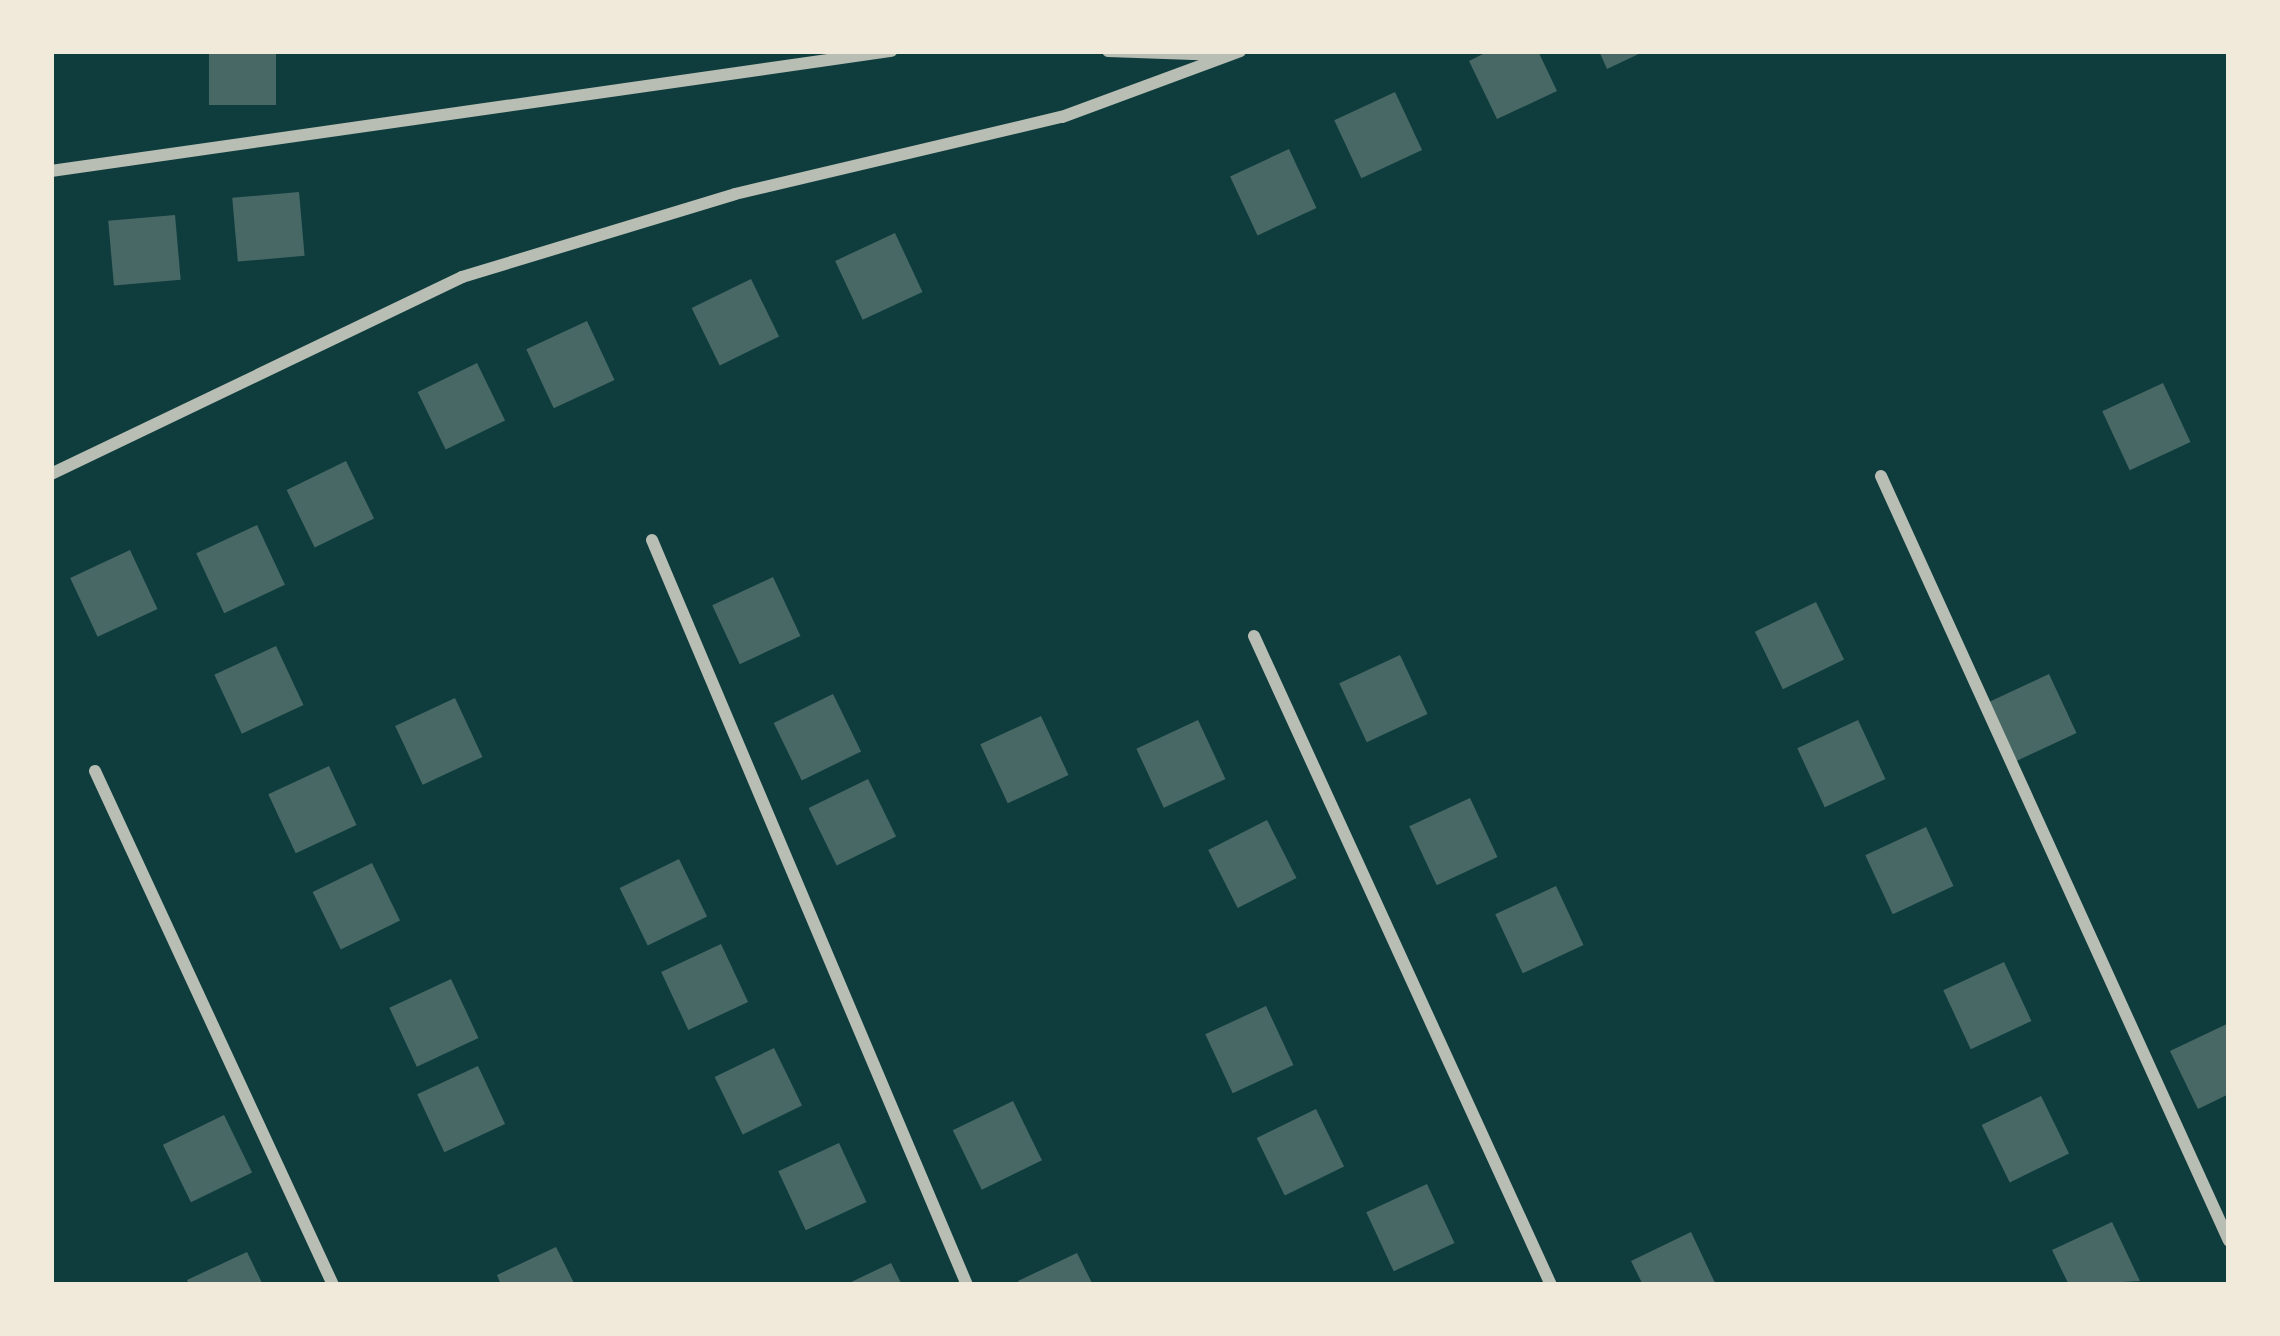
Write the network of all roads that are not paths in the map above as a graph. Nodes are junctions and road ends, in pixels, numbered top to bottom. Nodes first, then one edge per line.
1 (891, 51) edge
2 (1108, 51) edge
3 (1235, 53) edge
4 (51, 171) edge
5 (51, 474) edge
6 (1881, 476) dead end
7 (652, 540) dead end
8 (1254, 636) dead end
9 (94, 772) dead end
10 (2229, 1241) edge
11 (333, 1285) edge
12 (967, 1285) edge
13 (1552, 1285) edge

1 - 4 street
2 - 3 street
3 - 5 street
6 - 10 street
7 - 12 street
8 - 13 street
9 - 11 street

